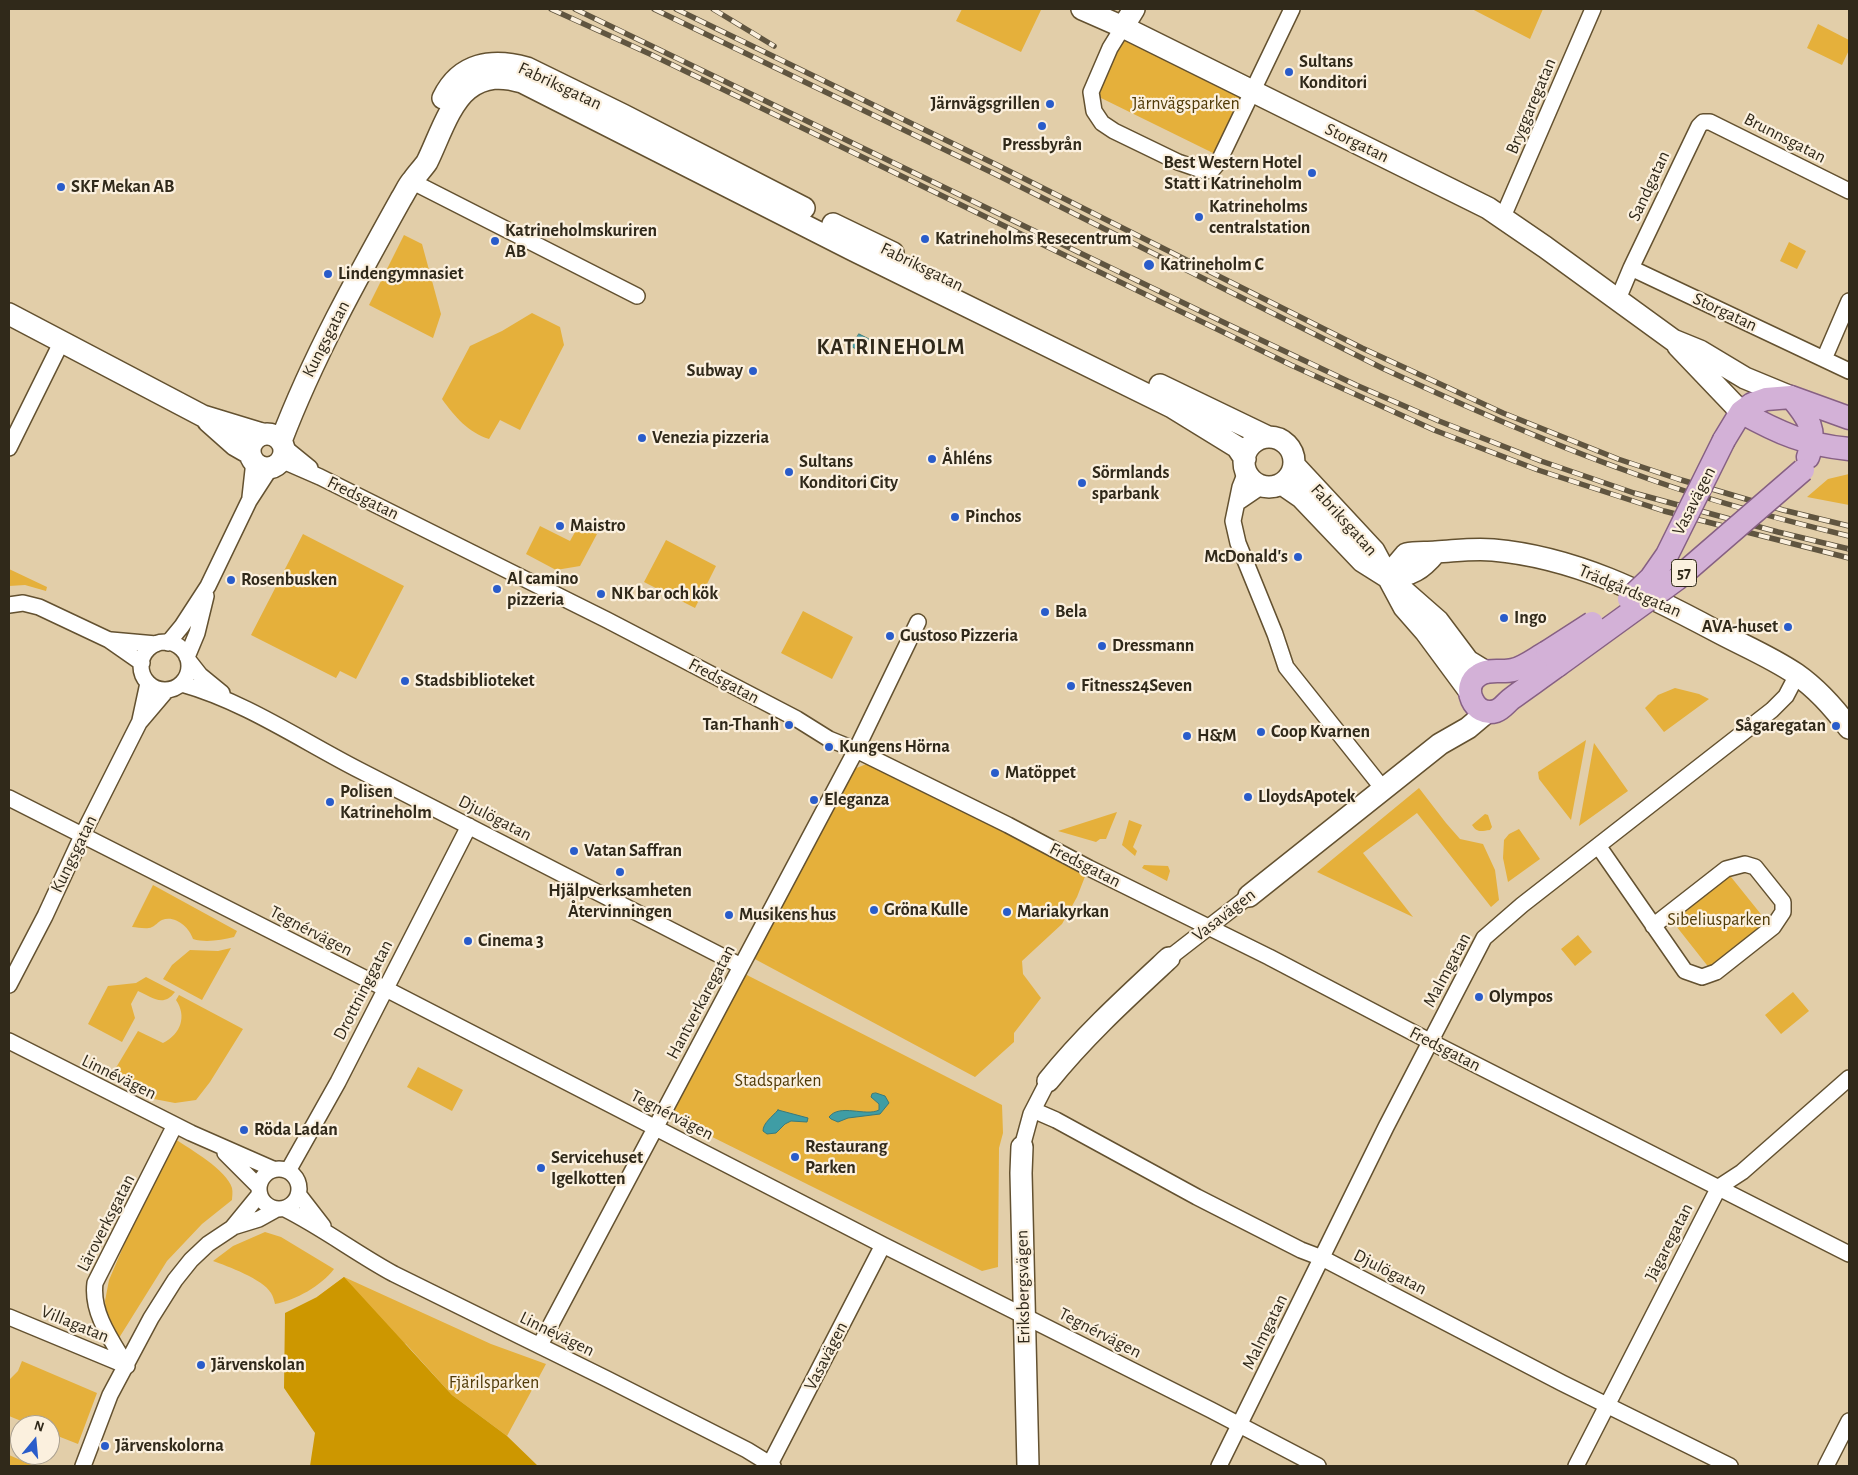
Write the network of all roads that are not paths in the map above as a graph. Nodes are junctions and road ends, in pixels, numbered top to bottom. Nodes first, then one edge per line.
1 (1082, 9) edge
2 (1134, 9) edge
3 (1292, 9) edge
4 (1593, 9) edge
5 (1123, 27) junction
6 (1252, 92) junction
7 (1704, 122) joint
8 (411, 182) junction
9 (1849, 191) edge
10 (1502, 218) junction
11 (1631, 268) junction
12 (637, 296) dead end
13 (1618, 299) junction
14 (1849, 301) edge
15 (9, 314) edge
16 (1674, 340) junction
17 (62, 341) junction
18 (1092, 359) junction
19 (1824, 359) junction
20 (1849, 371) edge
21 (1791, 397) junction
22 (1741, 412) junction
23 (1849, 418) edge
24 (1268, 437) junction
25 (1813, 444) junction
26 (9, 448) edge
27 (1847, 449) edge
28 (269, 450) junction
29 (1246, 465) junction
30 (1294, 465) junction
31 (1802, 470) junction
32 (1270, 486) junction
33 (1237, 503) junction
34 (1389, 578) junction
35 (208, 586) junction
36 (9, 604) edge
37 (918, 622) dead end
38 (109, 640) junction
39 (162, 644) junction
40 (188, 659) junction
41 (1552, 659) junction
42 (142, 663) junction
43 (1490, 672) junction
44 (1797, 675) junction
45 (148, 682) junction
46 (182, 684) junction
47 (166, 690) junction
48 (233, 702) junction
49 (1484, 702) junction
50 (139, 723) junction
51 (1849, 728) edge
52 (856, 750) junction
53 (1384, 790) junction
54 (9, 798) edge
55 (469, 826) junction
56 (82, 836) junction
57 (1599, 847) junction
58 (1249, 896) joint
59 (1653, 926) junction
60 (1209, 928) junction
61 (1169, 958) joint
62 (741, 966) junction
63 (9, 985) edge
64 (386, 989) junction
65 (9, 1041) edge
66 (1431, 1042) junction
67 (1849, 1078) edge
68 (1048, 1081) joint
69 (1033, 1110) junction
70 (175, 1125) junction
71 (655, 1128) junction
72 (214, 1144) junction
73 (1022, 1147) joint
74 (281, 1170) junction
75 (1718, 1187) junction
76 (259, 1191) junction
77 (299, 1196) junction
78 (281, 1209) junction
79 (232, 1228) junction
80 (326, 1231) junction
81 (883, 1245) junction
82 (1849, 1254) edge
83 (1322, 1258) junction
84 (1024, 1316) junction
85 (9, 1317) edge
86 (540, 1345) junction
87 (127, 1366) junction
88 (1608, 1404) junction
89 (1849, 1421) edge
90 (1239, 1426) junction
91 (83, 1466) edge
92 (771, 1466) edge
93 (1028, 1466) edge
94 (1219, 1466) edge
95 (1318, 1466) edge
96 (1576, 1466) edge
97 (1730, 1466) edge
98 (1826, 1466) edge

1 - 5 street, Storgatan
2 - 5 street
3 - 6 street
4 - 10 street, Bryggaregatan
5 - 6 street, Storgatan
5 - 6 street
6 - 10 street, Storgatan
7 - 9 street, Brunnsgatan
7 - 11 street, Sandgatan
8 - 12 street
8 - 18 street, Fabriksgatan
8 - 28 street, Kungsgatan
10 - 13 street, Storgatan
11 - 13 street
11 - 19 street, Storgatan
13 - 16 street, Storgatan
14 - 19 street
15 - 17 street, Fredsgatan
16 - 21 street, Storgatan
16 - 22 street, Storgatan
17 - 26 street
17 - 28 street, Fredsgatan
18 - 24 street, Fabriksgatan
18 - 29 street, Fabriksgatan
19 - 20 street, Storgatan
21 - 22 main road
21 - 23 main road
21 - 25 main road
22 - 25 main road
22 - 41 main road, Vasavägen / 57, bridge
24 - 29 street
24 - 30 street
25 - 27 main road, 57
25 - 31 main road, 57
27 - 31 main road, 57
28 - 35 street, Kungsgatan
28 - 52 street, Fredsgatan
29 - 32 street
29 - 33 street
30 - 32 street
30 - 34 street, Fabriksgatan
31 - 41 main road, Vasavägen / 57, bridge
32 - 33 street
32 - 34 street, Fabriksgatan
33 - 53 street
34 - 43 street, Fabriksgatan
34 - 44 street, Trädgårdsgatan
34 - 49 street, Fabriksgatan
35 - 39 street, Kungsgatan
35 - 40 street, Kungsgatan
36 - 38 street
37 - 52 street, Hantverkaregatan
38 - 39 street
38 - 42 street
39 - 40 street
39 - 42 street
40 - 46 street
40 - 48 street, Djulögatan
41 - 43 main road, Vasavägen / 57
41 - 49 main road, Vasavägen / 57
42 - 45 street
43 - 49 main road, Vasavägen
43 - 49 main road
44 - 51 street, Trädgårdsgatan
44 - 57 street, Malmgatan
45 - 47 street
45 - 50 street, Kungsgatan
46 - 47 street
46 - 48 street, Djulögatan
47 - 50 street, Kungsgatan
48 - 55 street, Djulögatan
49 - 53 street, Vasavägen
50 - 56 street, Kungsgatan
52 - 60 street, Fredsgatan
52 - 62 street, Hantverkaregatan
53 - 58 street, Vasavägen
54 - 56 street, Tegnérvägen
55 - 62 street, Djulögatan
55 - 64 street, Drottninggatan
56 - 63 street, Kungsgatan
56 - 64 street, Tegnérvägen
57 - 59 street
57 - 66 street, Malmgatan
58 - 60 street, Vasavägen
59 - 59 street
60 - 61 street, Vasavägen
60 - 66 street, Fredsgatan
61 - 68 street, Vasavägen
62 - 71 street, Hantverkaregatan
64 - 71 street, Tegnérvägen
64 - 74 street, Drottninggatan
65 - 70 street, Linnévägen
66 - 75 street, Fredsgatan
66 - 83 street, Malmgatan
67 - 75 street
68 - 69 street, Vasavägen
69 - 73 street, Eriksbergsvägen
69 - 83 street, Djulögatan
70 - 72 street, Linnévägen
70 - 87 street, Läroverksgatan
71 - 81 street, Tegnérvägen
71 - 86 street, Hantverkaregatan
72 - 74 street, Linnévägen
72 - 76 street, Linnévägen
73 - 84 street, Eriksbergsvägen
74 - 76 street
74 - 77 street
75 - 82 street, Fredsgatan
75 - 88 street, Jägaregatan
76 - 78 street
76 - 79 street
77 - 78 street
77 - 80 street, Linnévägen
78 - 79 street
78 - 80 street, Linnévägen
79 - 87 street
80 - 86 street, Linnévägen
81 - 84 street, Tegnérvägen
81 - 92 street, Vasavägen
83 - 88 street, Djulögatan
83 - 90 street, Malmgatan
84 - 90 street, Tegnérvägen
84 - 93 street, Eriksbergsvägen
85 - 87 street, Villagatan
86 - 92 street, Linnévägen
87 - 91 street
88 - 96 street, Jägaregatan
88 - 97 street, Djulögatan
89 - 98 street
90 - 94 street, Malmgatan
90 - 95 street, Tegnérvägen

